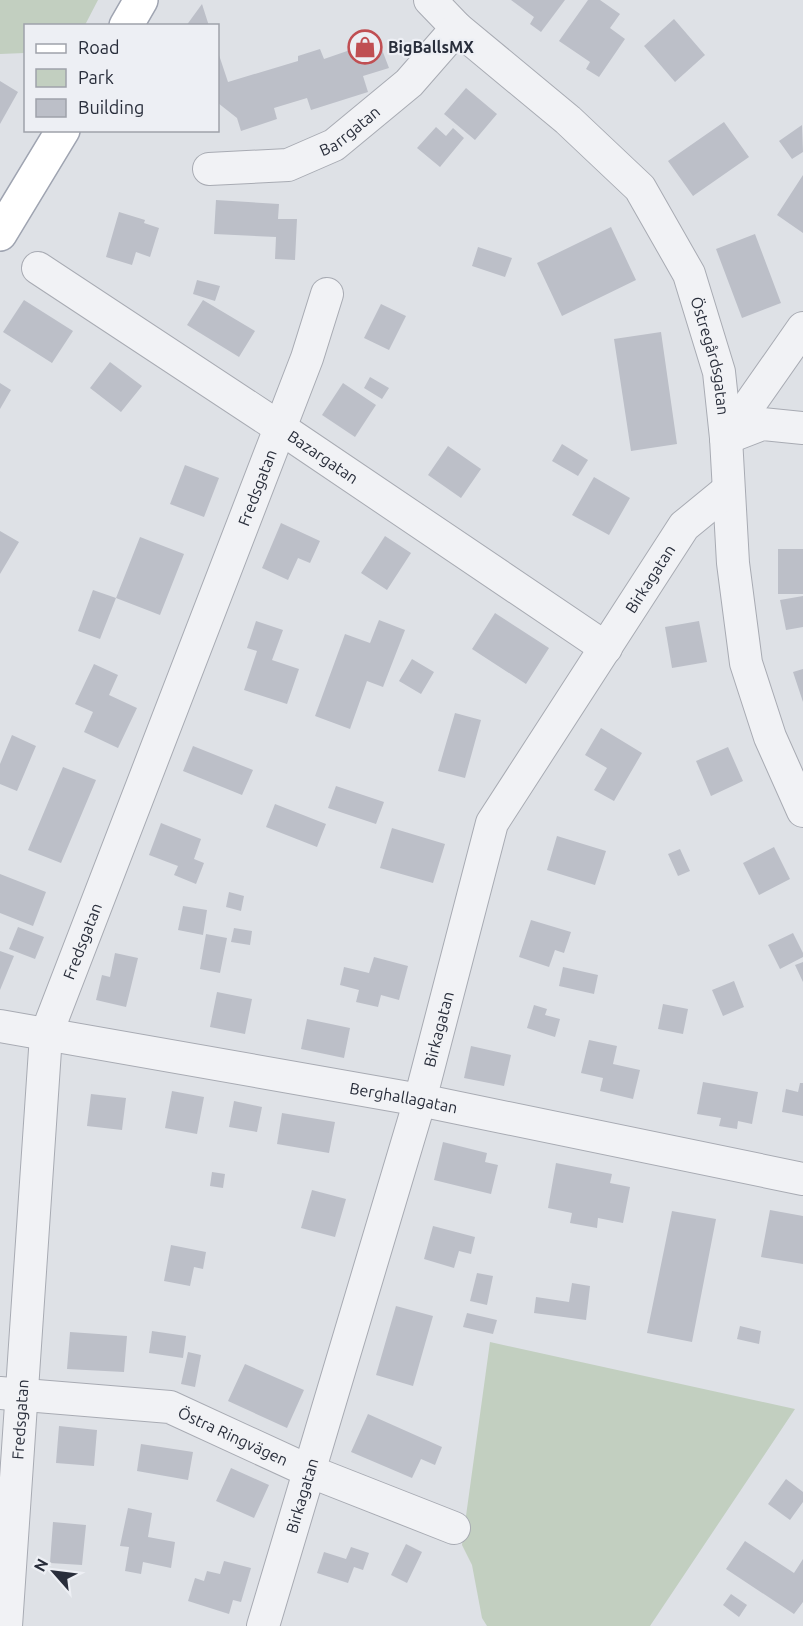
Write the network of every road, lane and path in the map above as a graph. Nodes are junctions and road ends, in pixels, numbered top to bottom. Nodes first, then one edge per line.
1 (141, 0) edge
2 (429, 0) edge
3 (127, 24) edge
4 (457, 28) junction
5 (62, 132) edge
6 (209, 168) dead end
7 (0, 234) edge
8 (38, 268) dead end
9 (327, 294) dead end
10 (803, 328) edge
11 (279, 427) junction
12 (803, 428) edge
13 (726, 438) junction
14 (728, 490) junction
15 (606, 648) junction
16 (803, 811) edge
17 (0, 1026) edge
18 (46, 1035) junction
19 (420, 1101) junction
20 (803, 1179) edge
21 (11, 1393) edge
22 (309, 1471) junction
23 (454, 1528) dead end
24 (6, 1626) edge
25 (263, 1626) edge

1 - 3 main road
2 - 4 street, Östregårdsgatan
4 - 6 street, Barrgatan
4 - 13 street, Östregårdsgatan
5 - 7 main road
8 - 11 street, Bazargatan
9 - 11 street, Fredsgatan
10 - 13 street
11 - 15 street, Bazargatan
11 - 18 street, Fredsgatan
12 - 13 street
13 - 14 street, Östregårdsgatan
14 - 15 street, Birkagatan
14 - 16 street, Östregårdsgatan
15 - 19 street, Birkagatan
17 - 18 street, Berghallagatan
18 - 19 street, Berghallagatan
18 - 21 street, Fredsgatan
19 - 20 street, Berghallagatan
19 - 22 street, Birkagatan
21 - 22 street, Östra Ringvägen
21 - 24 street, Fredsgatan
22 - 23 street, Östra Ringvägen
22 - 25 street, Birkagatan

